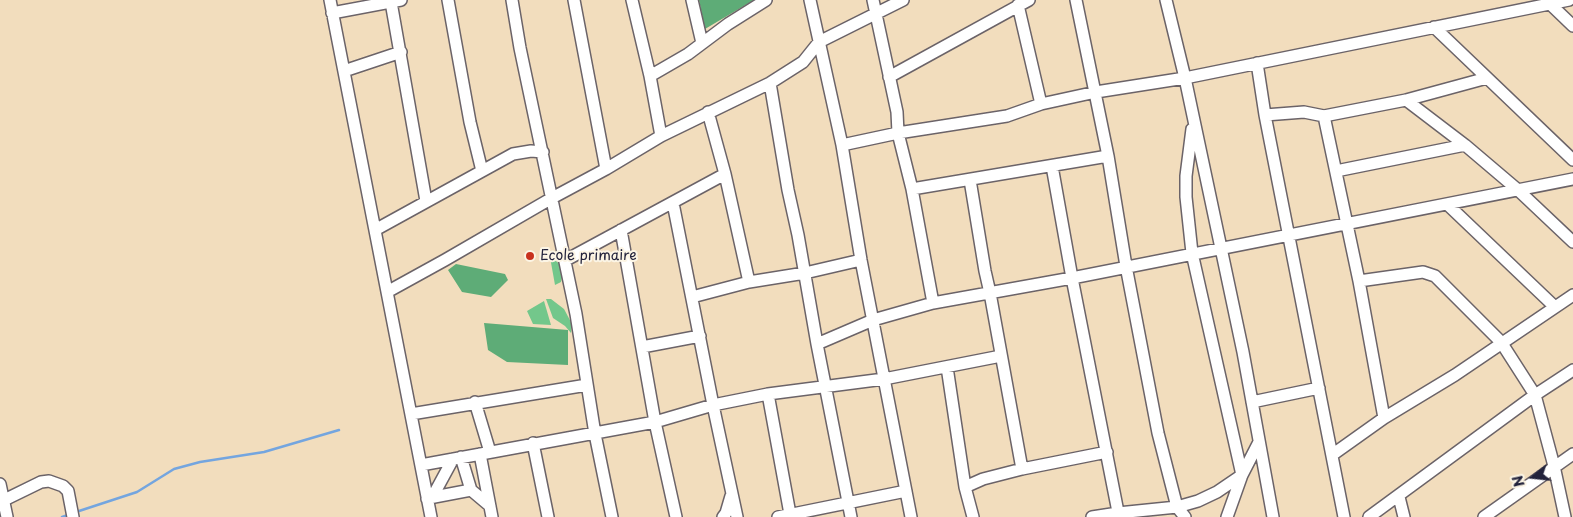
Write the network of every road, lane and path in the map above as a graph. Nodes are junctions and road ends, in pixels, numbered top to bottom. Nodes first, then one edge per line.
1 (330, 0) edge
2 (448, 0) edge
3 (512, 0) edge
4 (574, 0) edge
5 (632, 0) edge
6 (692, 0) edge
7 (766, 0) edge
8 (810, 0) edge
9 (873, 0) edge
10 (903, 0) edge
11 (1076, 0) edge
12 (1166, 0) edge
13 (1569, 0) edge
14 (396, 1) edge
15 (1548, 2) edge
16 (1024, 3) edge
17 (332, 13) junction
18 (877, 14) junction
19 (1573, 26) edge
20 (1434, 27) junction
21 (819, 42) junction
22 (702, 43) junction
23 (401, 52) junction
24 (1257, 63) junction
25 (344, 71) junction
26 (650, 76) junction
27 (889, 77) junction
28 (1185, 78) junction
29 (1487, 78) junction
30 (770, 83) junction
31 (1096, 92) junction
32 (1406, 100) junction
33 (1041, 104) junction
34 (708, 112) junction
35 (1265, 115) junction
36 (1324, 116) junction
37 (1194, 122) junction
38 (898, 133) junction
39 (660, 136) junction
40 (1465, 145) junction
41 (842, 146) junction
42 (543, 152) junction
43 (1108, 156) junction
44 (1573, 160) edge
45 (1052, 166) junction
46 (606, 169) junction
47 (482, 170) junction
48 (1336, 172) junction
49 (725, 174) junction
50 (1573, 179) edge
51 (970, 180) junction
52 (912, 189) junction
53 (1518, 190) junction
54 (552, 198) junction
55 (426, 201) junction
56 (673, 203) junction
57 (1447, 204) junction
58 (1347, 224) junction
59 (375, 230) junction
60 (621, 230) junction
61 (1289, 236) junction
62 (1573, 242) edge
63 (1220, 248) junction
64 (1192, 253) junction
65 (566, 260) junction
66 (861, 260) junction
67 (1126, 266) junction
68 (805, 273) junction
69 (1072, 278) junction
70 (1359, 281) junction
71 (749, 282) junction
72 (387, 292) junction
73 (990, 293) junction
74 (1573, 295) edge
75 (692, 298) junction
76 (933, 303) junction
77 (1555, 307) junction
78 (873, 320) junction
79 (700, 336) junction
80 (1501, 342) junction
81 (818, 344) junction
82 (642, 347) junction
83 (1001, 356) junction
84 (947, 367) junction
85 (1573, 370) edge
86 (884, 379) junction
87 (587, 385) junction
88 (826, 386) junction
89 (1319, 388) junction
90 (768, 394) junction
91 (1535, 394) junction
92 (475, 402) junction
93 (1252, 402) junction
94 (713, 405) junction
95 (411, 414) junction
96 (1384, 418) junction
97 (656, 422) junction
98 (595, 434) junction
99 (1259, 442) junction
100 (533, 443) junction
101 (1107, 452) junction
102 (485, 453) junction
103 (1573, 454) edge
104 (1332, 455) junction
105 (457, 458) junction
106 (421, 465) junction
107 (1554, 466) junction
108 (1022, 469) junction
109 (1242, 475) junction
110 (0, 484) edge
111 (966, 487) junction
112 (731, 488) junction
113 (785, 488) junction
114 (472, 490) junction
115 (906, 491) junction
116 (1399, 496) junction
117 (427, 499) junction
118 (2, 501) edge
119 (849, 503) junction
120 (491, 512) edge
121 (805, 512) junction
122 (1178, 512) edge
123 (790, 514) junction
124 (1119, 515) edge
125 (7, 517) edge
126 (73, 517) edge
127 (431, 517) edge
128 (548, 517) edge
129 (612, 517) edge
130 (676, 517) edge
131 (723, 517) edge
132 (737, 517) edge
133 (778, 517) edge
134 (851, 517) edge
135 (911, 517) edge
136 (973, 517) edge
137 (1092, 517) edge
138 (1185, 517) edge
139 (1227, 517) edge
140 (1273, 517) edge
141 (1344, 517) edge
142 (1369, 517) edge
143 (1404, 517) edge
144 (1484, 517) edge
145 (1565, 517) edge

1 - 17 street
2 - 47 street
3 - 42 street
4 - 46 street
5 - 26 street
6 - 22 street
7 - 22 street
8 - 21 street
9 - 18 street
10 - 18 street
11 - 31 street
12 - 28 street
13 - 15 street
14 - 17 street
14 - 23 street
15 - 19 street
15 - 20 street
16 - 27 street
16 - 33 street
17 - 25 street
18 - 21 street
18 - 27 street
20 - 24 street
20 - 29 street
21 - 30 street
21 - 41 street
22 - 26 street
23 - 25 street
23 - 55 street
24 - 28 street
24 - 35 street
25 - 59 street
26 - 39 street
27 - 38 street
28 - 31 street
28 - 37 street
29 - 32 street
29 - 44 street
30 - 34 street
30 - 68 street
31 - 33 street
31 - 43 street
32 - 36 street
32 - 40 street
33 - 38 street
34 - 39 street
34 - 49 street
35 - 36 street
35 - 61 street
36 - 48 street
37 - 63 street
37 - 64 street
38 - 41 street
38 - 52 street
39 - 46 street
40 - 48 street
40 - 53 street
41 - 66 street
42 - 47 street
42 - 54 street
43 - 45 street
43 - 67 street
45 - 51 street
45 - 69 street
46 - 54 street
47 - 55 street
48 - 58 street
49 - 56 street
49 - 71 street
50 - 53 street
51 - 52 street
51 - 73 street
52 - 76 street
53 - 57 street
53 - 62 street
54 - 65 street
54 - 72 street
55 - 59 street
56 - 60 street
56 - 75 street
57 - 58 street
57 - 77 street
58 - 61 street
58 - 70 street
59 - 72 street
60 - 65 street
60 - 82 street
61 - 63 street
61 - 89 street
63 - 64 street
63 - 93 street
64 - 67 street
64 - 109 street
65 - 87 street
66 - 68 street
66 - 78 street
67 - 69 street
67 - 122 street
68 - 71 street
68 - 81 street
69 - 73 street
69 - 101 street
70 - 80 street
70 - 96 street
71 - 75 street
72 - 95 street
73 - 76 street
73 - 83 street
74 - 77 street
75 - 79 street
76 - 78 street
77 - 80 street
78 - 81 street
78 - 86 street
79 - 82 street
79 - 94 street
80 - 91 street
80 - 96 street
81 - 88 street
82 - 97 street
83 - 84 street
83 - 108 street
84 - 86 street
84 - 111 street
85 - 91 street
86 - 88 street
86 - 115 street
87 - 92 street
87 - 98 street
88 - 90 street
88 - 119 street
89 - 93 street
89 - 104 street
90 - 94 street
90 - 113 street
91 - 107 street
91 - 116 street
92 - 95 street
92 - 102 street
93 - 99 street
94 - 97 street
94 - 112 street
95 - 106 street
96 - 104 street
97 - 98 street
97 - 130 street
98 - 100 street
98 - 129 street
99 - 109 street
99 - 140 street
100 - 102 street
100 - 128 street
101 - 108 street
101 - 124 street
102 - 105 street
102 - 120 street
103 - 107 street
104 - 141 street
105 - 106 street
105 - 114 street
105 - 117 street
106 - 117 street
107 - 144 street
107 - 145 street
108 - 111 street
109 - 122 street
109 - 139 street
110 - 118 street
111 - 136 street
112 - 131 street
112 - 132 street
113 - 121 street
113 - 123 street
114 - 117 street
114 - 120 street
115 - 119 street
115 - 135 street
116 - 142 street
116 - 143 street
117 - 127 street
118 - 125 street
118 - 126 street
119 - 121 street
119 - 134 street
121 - 123 street
122 - 124 street
122 - 138 street
123 - 133 street
124 - 137 street

